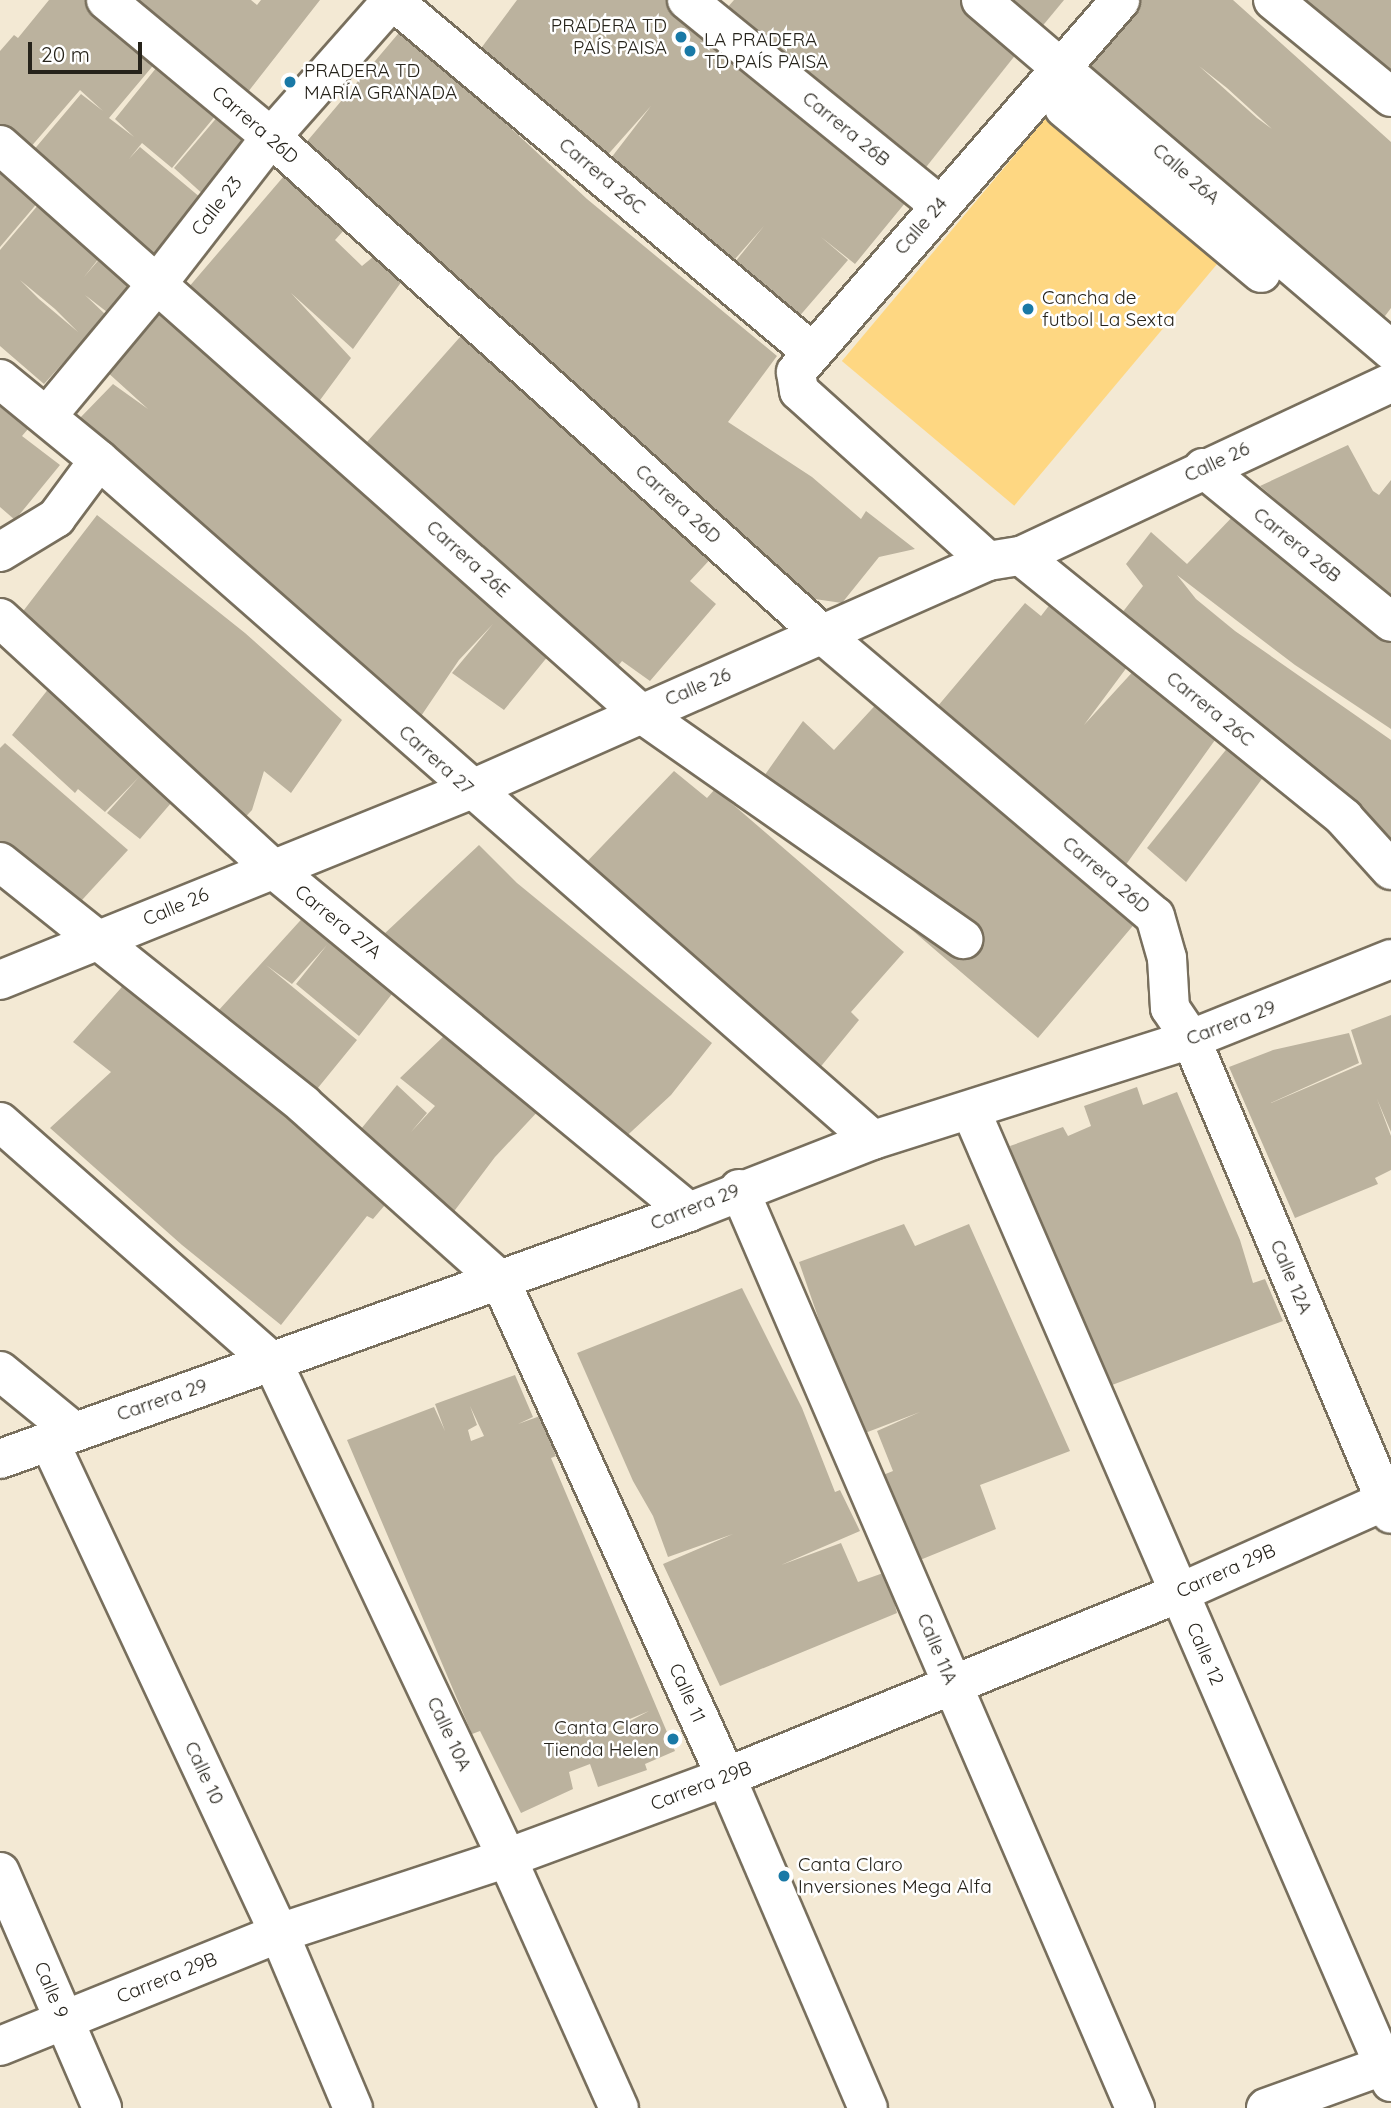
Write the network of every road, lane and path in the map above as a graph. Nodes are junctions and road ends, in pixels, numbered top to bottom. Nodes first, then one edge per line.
1 (106, 0) edge
2 (392, 0) edge
3 (687, 0) edge
4 (981, 0) edge
5 (1120, 0) edge
6 (1273, 0) edge
7 (1060, 66) junction
8 (1391, 97) edge
9 (1064, 108) dead end
10 (271, 137) junction
11 (0, 145) edge
12 (939, 205) junction
13 (158, 284) junction
14 (1391, 350) edge
15 (812, 352) junction
16 (0, 379) edge
17 (1391, 383) edge
18 (799, 391) joint
19 (47, 416) junction
20 (99, 460) junction
21 (1203, 468) junction
22 (0, 552) edge
23 (1005, 558) junction
24 (0, 618) edge
25 (1391, 622) edge
26 (822, 634) junction
27 (639, 712) junction
28 (470, 790) junction
29 (0, 862) edge
30 (271, 867) junction
31 (1391, 870) edge
32 (962, 939) dead end
33 (95, 942) junction
34 (1391, 959) edge
35 (0, 980) edge
36 (1191, 1039) junction
37 (971, 1111) junction
38 (0, 1122) edge
39 (873, 1140) junction
40 (739, 1189) junction
41 (689, 1212) junction
42 (500, 1280) junction
43 (273, 1363) junction
44 (0, 1371) edge
45 (60, 1436) junction
46 (0, 1459) edge
47 (1389, 1504) edge
48 (1178, 1593) junction
49 (953, 1684) junction
50 (726, 1777) junction
51 (507, 1858) junction
52 (0, 1872) edge
53 (279, 1933) junction
54 (64, 2020) junction
55 (0, 2046) edge
56 (1389, 2070) edge
57 (102, 2108) edge
58 (353, 2108) edge
59 (619, 2108) edge
60 (868, 2108) edge
61 (1135, 2108) edge
62 (1266, 2108) edge

1 - 10 street, Carrera 26D
2 - 10 street, Calle 23
2 - 15 street, Carrera 26C
3 - 12 street, Carrera 26B
4 - 7 street, Calle 26A
5 - 7 street, Calle 24
6 - 8 street
7 - 12 street, Calle 24
7 - 14 street, Calle 26A
9 - 17 street
10 - 13 street, Calle 23
10 - 26 street, Carrera 26D
11 - 13 street, Carrera 26E
12 - 15 street, Calle 24
13 - 19 street, Calle 23
13 - 27 street, Carrera 26E
15 - 18 street, Calle 24
16 - 19 street, Carrera 27
17 - 21 street, Calle 26
18 - 23 street, Carrera 26C
19 - 20 street, Carrera 27
20 - 22 street
20 - 28 street, Carrera 27
21 - 23 street, Calle 26
21 - 25 street, Carrera 26B
23 - 26 street, Calle 26
23 - 31 street, Carrera 26C
24 - 30 street, Carrera 27A
26 - 27 street, Calle 26
26 - 36 street, Carrera 26D
27 - 28 street, Calle 26
27 - 32 street, Carrera 26E
28 - 30 street, Calle 26
28 - 39 street, Carrera 27
29 - 33 street
30 - 33 street, Calle 26
30 - 41 street, Carrera 27A
33 - 35 street, Calle 26
33 - 42 street
34 - 36 street, Carrera 29
36 - 37 street, Carrera 29
36 - 47 street, Calle 12A
37 - 39 street, Carrera 29
37 - 48 street, Calle 12
38 - 43 street
39 - 40 street, Carrera 29
40 - 41 street, Carrera 29
40 - 49 street, Calle 11A
41 - 42 street, Carrera 29
42 - 43 street, Carrera 29
42 - 50 street, Calle 11
43 - 45 street, Carrera 29
43 - 51 street, Calle 10A
44 - 45 street
45 - 46 street, Carrera 29
45 - 53 street, Calle 10
47 - 48 street, Carrera 29B
48 - 49 street, Carrera 29B
48 - 56 street, Calle 12
49 - 50 street, Carrera 29B
49 - 61 street, Calle 11A
50 - 51 street, Carrera 29B
50 - 60 street, Calle 11
51 - 53 street, Carrera 29B
51 - 59 street, Calle 10A
52 - 54 street, Calle 9
53 - 54 street, Carrera 29B
53 - 58 street, Calle 10
54 - 55 street, Carrera 29B
54 - 57 street, Calle 9
56 - 62 street

